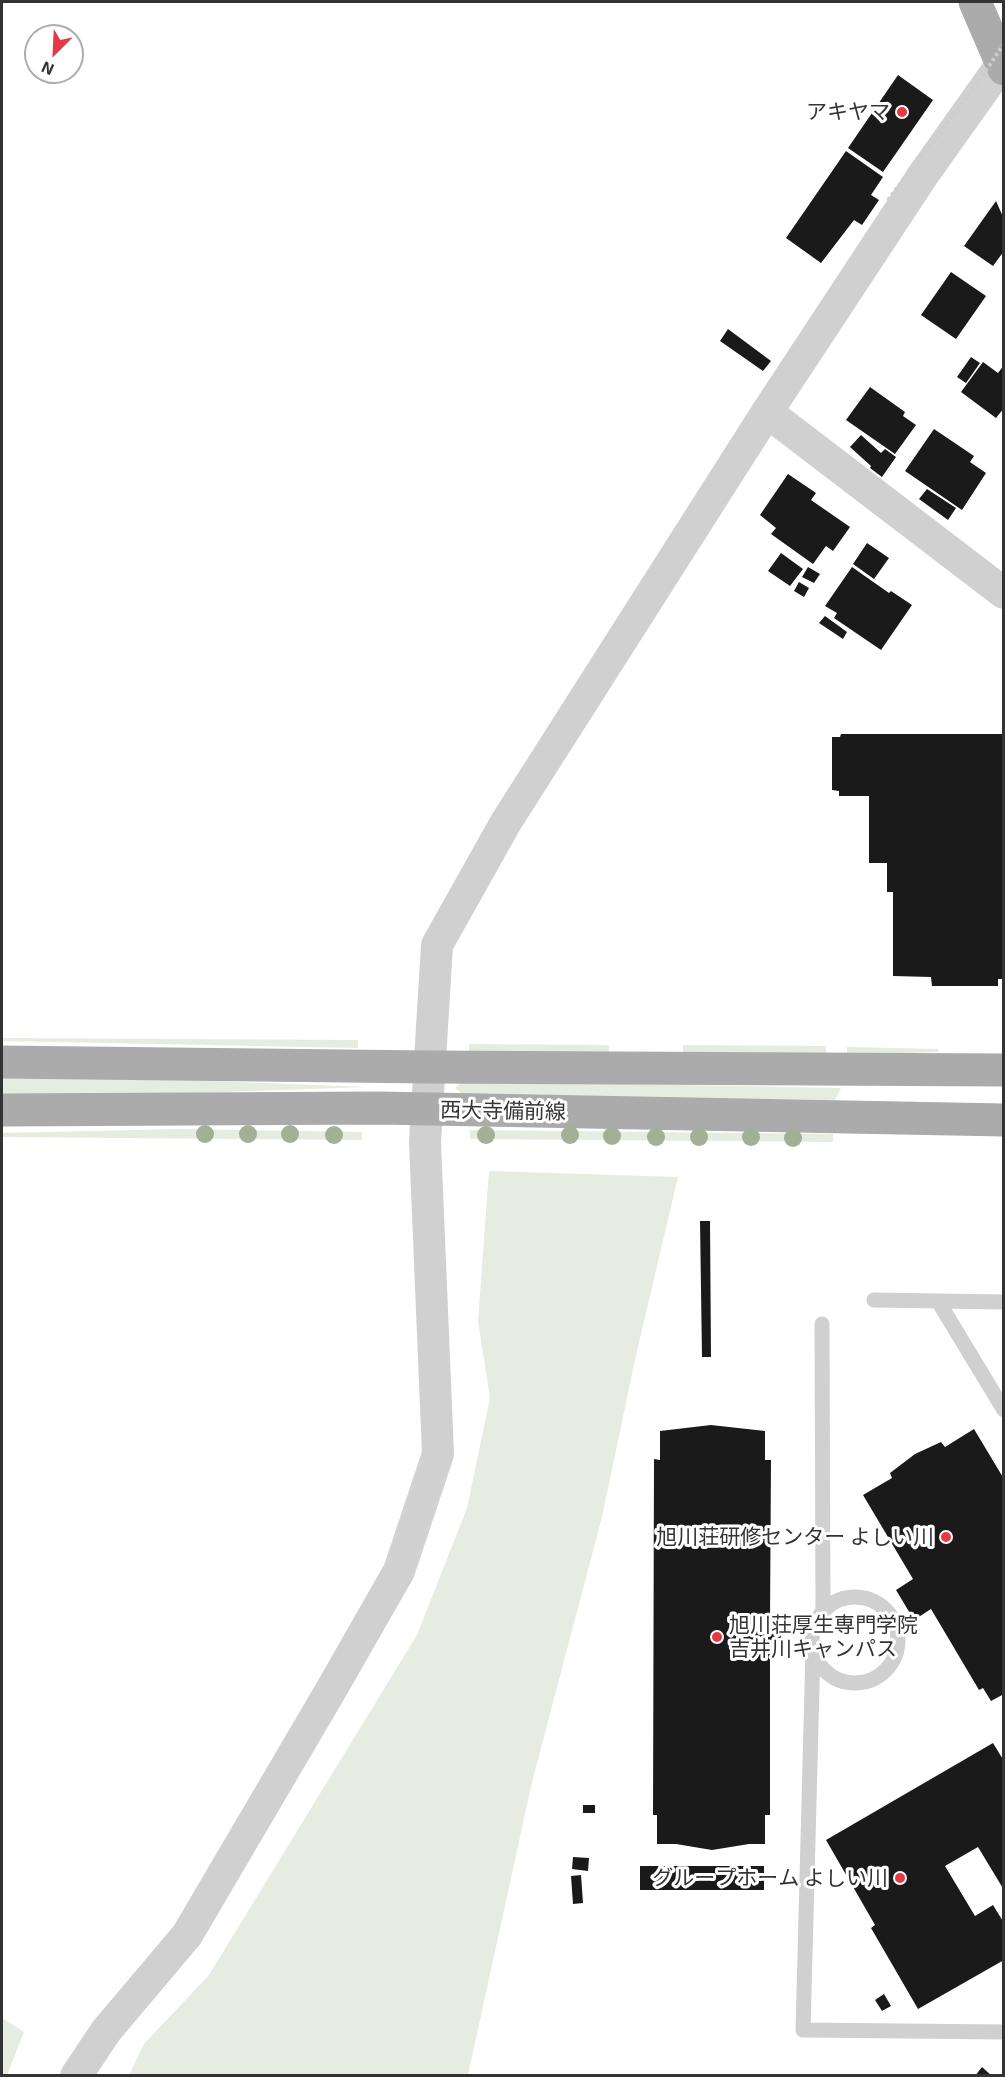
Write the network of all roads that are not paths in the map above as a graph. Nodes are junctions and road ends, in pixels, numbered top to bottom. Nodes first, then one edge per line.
1 (975, 2) edge
2 (1003, 60) edge
3 (767, 412) junction
4 (1004, 593) edge
5 (2, 1062) edge
6 (429, 1067) junction
7 (1004, 1070) edge
8 (2, 1110) edge
9 (426, 1110) junction
10 (1004, 1120) edge
11 (874, 1300) dead end
12 (939, 1301) junction
13 (1004, 1302) edge
14 (822, 1324) dead end
15 (1004, 1410) edge
16 (823, 1611) junction
17 (813, 1650) junction
18 (1004, 2032) edge
19 (76, 2076) edge

1 - 2 main road
2 - 3 street
3 - 4 street
3 - 6 street
5 - 6 main road, 西大寺備前線
6 - 7 main road, 西大寺備前線
6 - 9 street
8 - 9 main road, 西大寺備前線
9 - 10 main road, 西大寺備前線
9 - 19 street
11 - 12 lane
12 - 13 lane
12 - 15 lane
14 - 16 lane
16 - 17 lane
16 - 17 lane
17 - 18 lane

